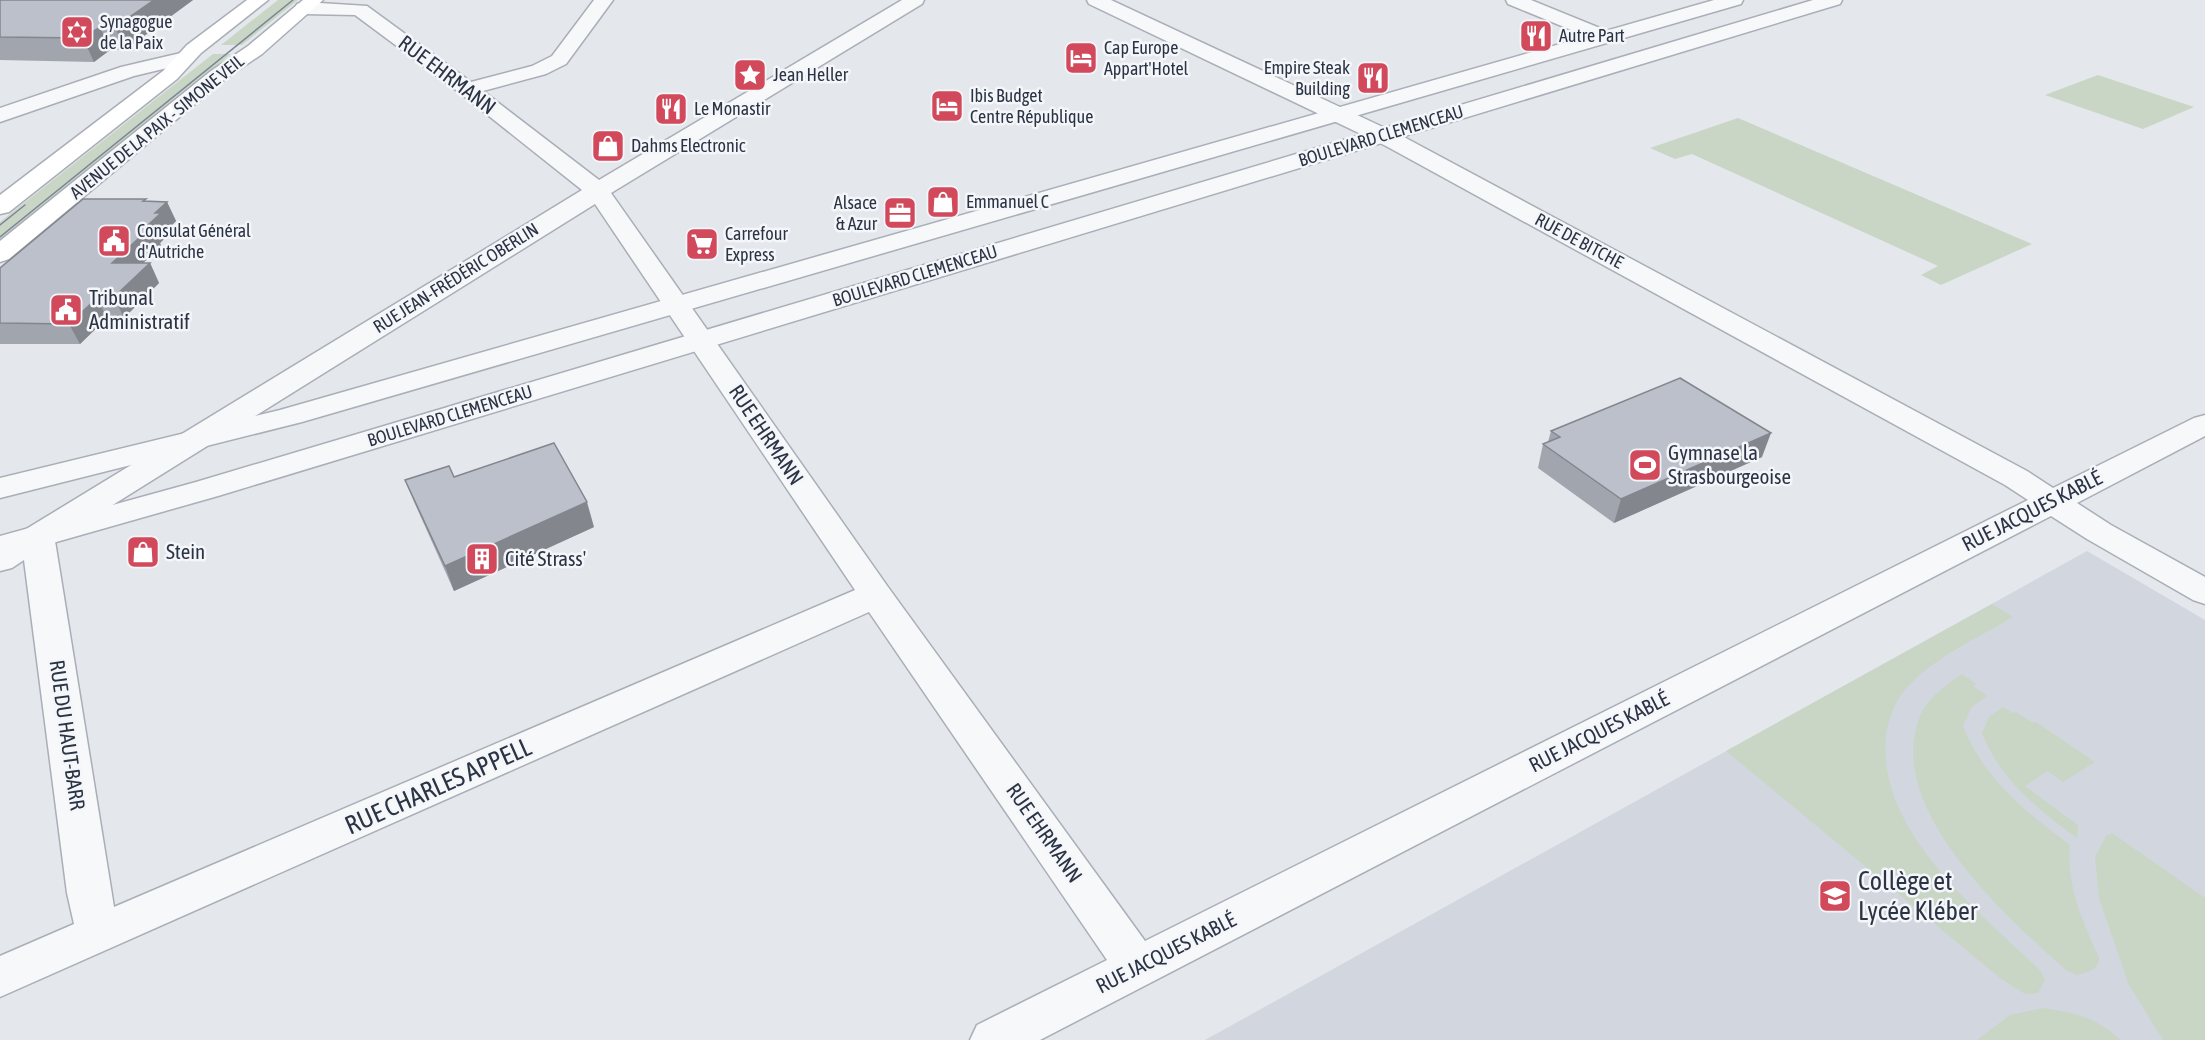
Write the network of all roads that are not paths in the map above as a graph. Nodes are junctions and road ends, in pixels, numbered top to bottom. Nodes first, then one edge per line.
1 (259, 0) edge
2 (604, 0) edge
3 (915, 0) edge
4 (1096, 0) edge
5 (1515, 0) edge
6 (1734, 0) edge
7 (1829, 0) edge
8 (309, 4) edge
9 (1605, 37) junction
10 (185, 58) junction
11 (467, 88) junction
12 (1339, 114) junction
13 (0, 115) edge
14 (1382, 136) junction
15 (598, 191) junction
16 (0, 207) edge
17 (0, 254) edge
18 (676, 305) junction
19 (701, 340) junction
20 (2205, 424) edge
21 (188, 443) junction
22 (0, 489) edge
23 (2052, 501) junction
24 (38, 537) junction
25 (0, 547) edge
26 (0, 560) edge
27 (2205, 592) edge
28 (876, 595) junction
29 (99, 934) junction
30 (1138, 968) junction
31 (0, 977) edge
32 (994, 1040) edge

1 - 10 main road, AVENUE DE LA PAIX - SIMONE VEIL
2 - 11 street
3 - 15 street, RUE JEAN-FRÉDÉRIC OBERLIN
4 - 12 street, RUE DE BITCHE
5 - 9 street
6 - 9 street, BOULEVARD CLEMENCEAU
7 - 14 street, BOULEVARD CLEMENCEAU
8 - 11 street, RUE EHRMANN
8 - 17 main road, AVENUE DE LA PAIX - SIMONE VEIL
9 - 12 street, BOULEVARD CLEMENCEAU
10 - 13 street
10 - 16 main road, AVENUE DE LA PAIX - SIMONE VEIL
11 - 15 street, RUE EHRMANN
12 - 14 street, RUE DE BITCHE
12 - 18 street, BOULEVARD CLEMENCEAU
14 - 19 street, BOULEVARD CLEMENCEAU
14 - 23 street, RUE DE BITCHE
15 - 18 street, RUE EHRMANN
15 - 21 street, RUE JEAN-FRÉDÉRIC OBERLIN
18 - 19 street, RUE EHRMANN
18 - 21 street, BOULEVARD CLEMENCEAU
19 - 24 street, BOULEVARD CLEMENCEAU
19 - 28 street, RUE EHRMANN
20 - 23 street, RUE JACQUES KABLÉ
21 - 22 street, BOULEVARD CLEMENCEAU
21 - 24 street, RUE JEAN-FRÉDÉRIC OBERLIN
23 - 27 street, RUE DE BITCHE
23 - 30 street, RUE JACQUES KABLÉ
24 - 25 street, BOULEVARD CLEMENCEAU
24 - 26 street, RUE JEAN-FRÉDÉRIC OBERLIN
24 - 29 street, RUE DU HAUT-BARR
28 - 29 street, RUE CHARLES APPELL
28 - 30 street, RUE EHRMANN
29 - 31 street, RUE CHARLES APPELL
30 - 32 street, RUE JACQUES KABLÉ

